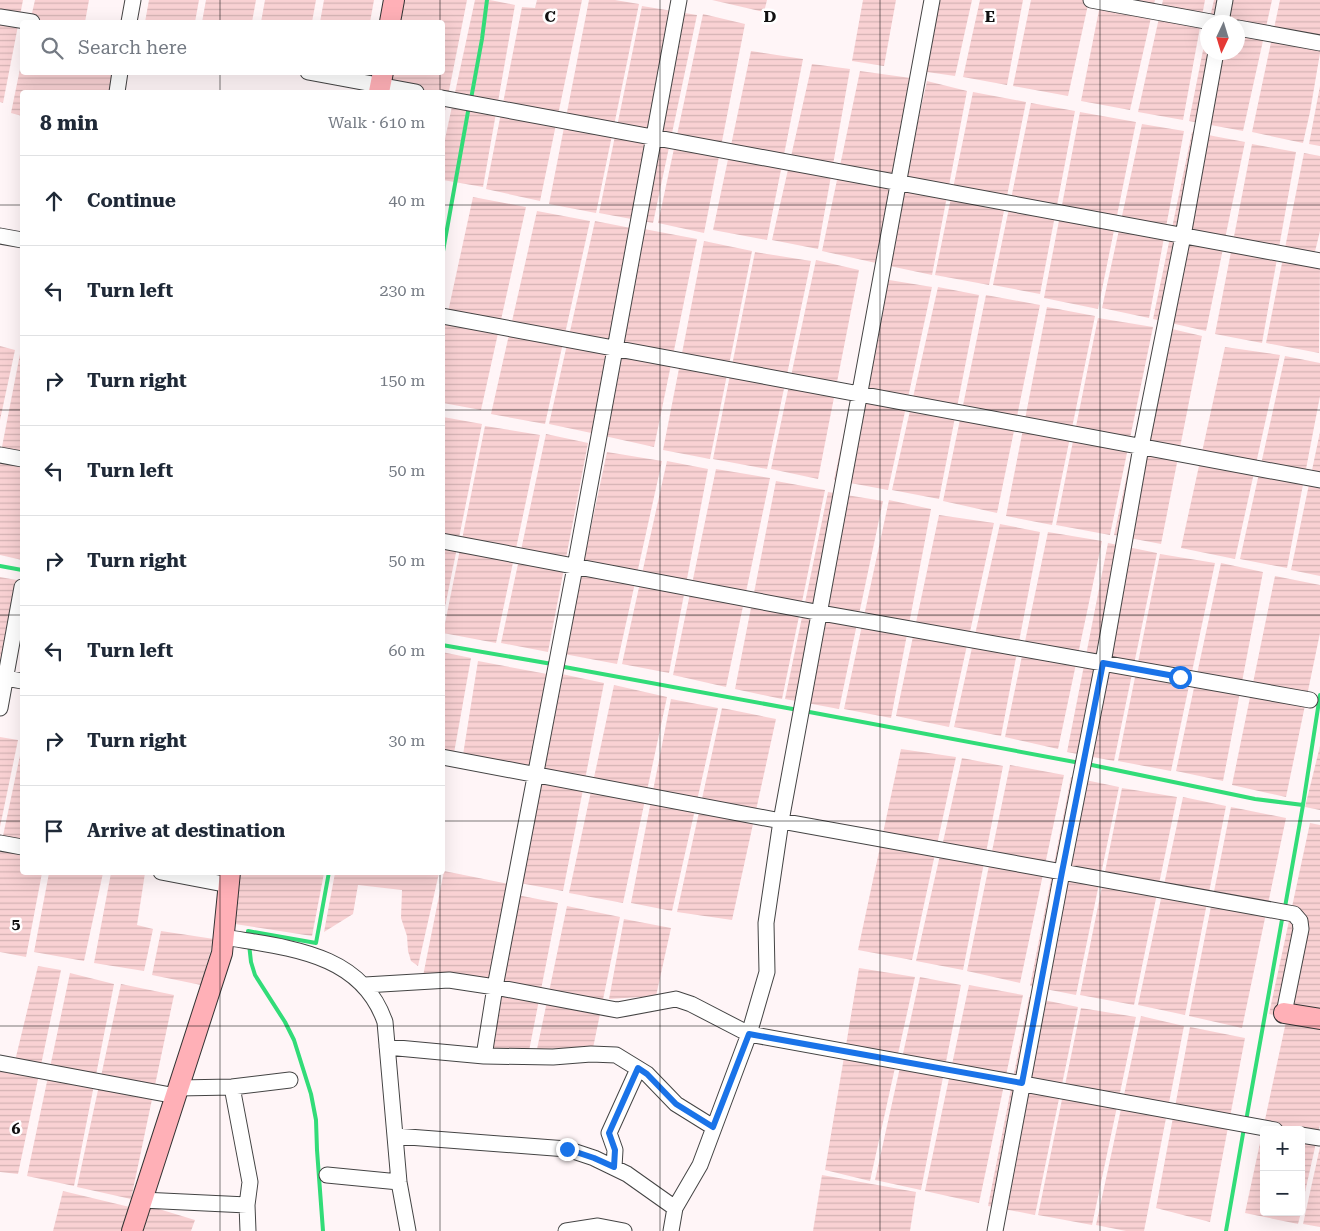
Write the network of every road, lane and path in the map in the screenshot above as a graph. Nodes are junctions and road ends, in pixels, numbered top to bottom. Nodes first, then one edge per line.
1 (133, 0) edge
2 (394, 0) edge
3 (679, 0) edge
4 (932, 0) edge
5 (1091, 0) edge
6 (1225, 0) edge
7 (1222, 15) edge
8 (0, 17) edge
9 (20, 20) edge
10 (129, 20) edge
11 (390, 20) edge
12 (1200, 20) edge
13 (1245, 29) edge
14 (1320, 43) edge
15 (1215, 60) edge
16 (120, 75) edge
17 (326, 75) edge
18 (381, 84) edge
19 (117, 90) edge
20 (407, 90) edge
21 (445, 99) edge
22 (653, 138) junction
23 (899, 183) junction
24 (0, 236) edge
25 (1183, 236) junction
26 (20, 240) edge
27 (1320, 261) edge
28 (445, 317) edge
29 (614, 348) junction
30 (860, 394) junction
31 (1141, 447) junction
32 (0, 455) edge
33 (20, 459) edge
34 (1320, 480) edge
35 (445, 542) edge
36 (575, 567) junction
37 (20, 597) edge
38 (821, 613) junction
39 (1103, 663) junction
40 (3, 678) edge
41 (20, 681) edge
42 (1310, 700) dead end
43 (0, 708) edge
44 (445, 758) edge
45 (534, 774) junction
46 (782, 821) junction
47 (0, 842) edge
48 (20, 847) edge
49 (1062, 872) junction
50 (190, 875) edge
51 (229, 879) edge
52 (224, 937) junction
53 (364, 985) junction
54 (495, 987) junction
55 (1284, 1013) joint
56 (1320, 1019) edge
57 (749, 1034) junction
58 (387, 1048) junction
59 (484, 1056) junction
60 (0, 1063) edge
61 (638, 1068) junction
62 (290, 1080) dead end
63 (1022, 1083) junction
64 (232, 1087) junction
65 (177, 1092) junction
66 (713, 1127) junction
67 (1260, 1127) edge
68 (395, 1136) junction
69 (1305, 1136) edge
70 (1320, 1138) edge
71 (614, 1167) junction
72 (327, 1176) dead end
73 (399, 1182) junction
74 (142, 1200) junction
75 (246, 1205) junction
76 (675, 1208) junction
77 (132, 1231) edge
78 (248, 1231) edge
79 (408, 1231) edge
80 (566, 1231) edge
81 (624, 1231) edge
82 (670, 1231) edge
83 (995, 1231) edge

1 - 10 street
2 - 11 street
3 - 22 street
4 - 23 street
5 - 12 street
6 - 7 street
8 - 9 street
13 - 14 street
15 - 25 street
16 - 19 street
17 - 18 street
18 - 20 street
21 - 22 street
22 - 23 street
22 - 29 street
23 - 25 street
23 - 30 street
24 - 26 street
25 - 27 street
25 - 31 street
28 - 29 street
29 - 30 street
29 - 36 street
30 - 31 street
30 - 38 street
31 - 34 street
31 - 39 street
32 - 33 street
35 - 36 street
36 - 38 street
36 - 45 street
37 - 40 street
38 - 39 street
38 - 46 street
39 - 42 street
39 - 49 street
40 - 41 street
40 - 43 street
44 - 45 street
45 - 46 street
45 - 54 street
46 - 49 street
46 - 57 street
47 - 48 street
49 - 55 street
49 - 63 street
50 - 51 street
51 - 52 street
52 - 53 street
52 - 65 street
53 - 54 street
53 - 58 street
54 - 57 street
54 - 59 street
55 - 56 street
57 - 63 street
57 - 66 street
58 - 59 street
58 - 68 street
59 - 61 street
60 - 65 street
61 - 66 street
61 - 71 street
62 - 64 street
63 - 67 street
63 - 83 street
64 - 65 street
64 - 75 street
65 - 74 street
66 - 76 street
68 - 71 street
68 - 73 street
69 - 70 street
71 - 76 street
72 - 73 street
73 - 79 street
74 - 75 street
74 - 77 street
75 - 78 street
76 - 82 street
80 - 81 street

